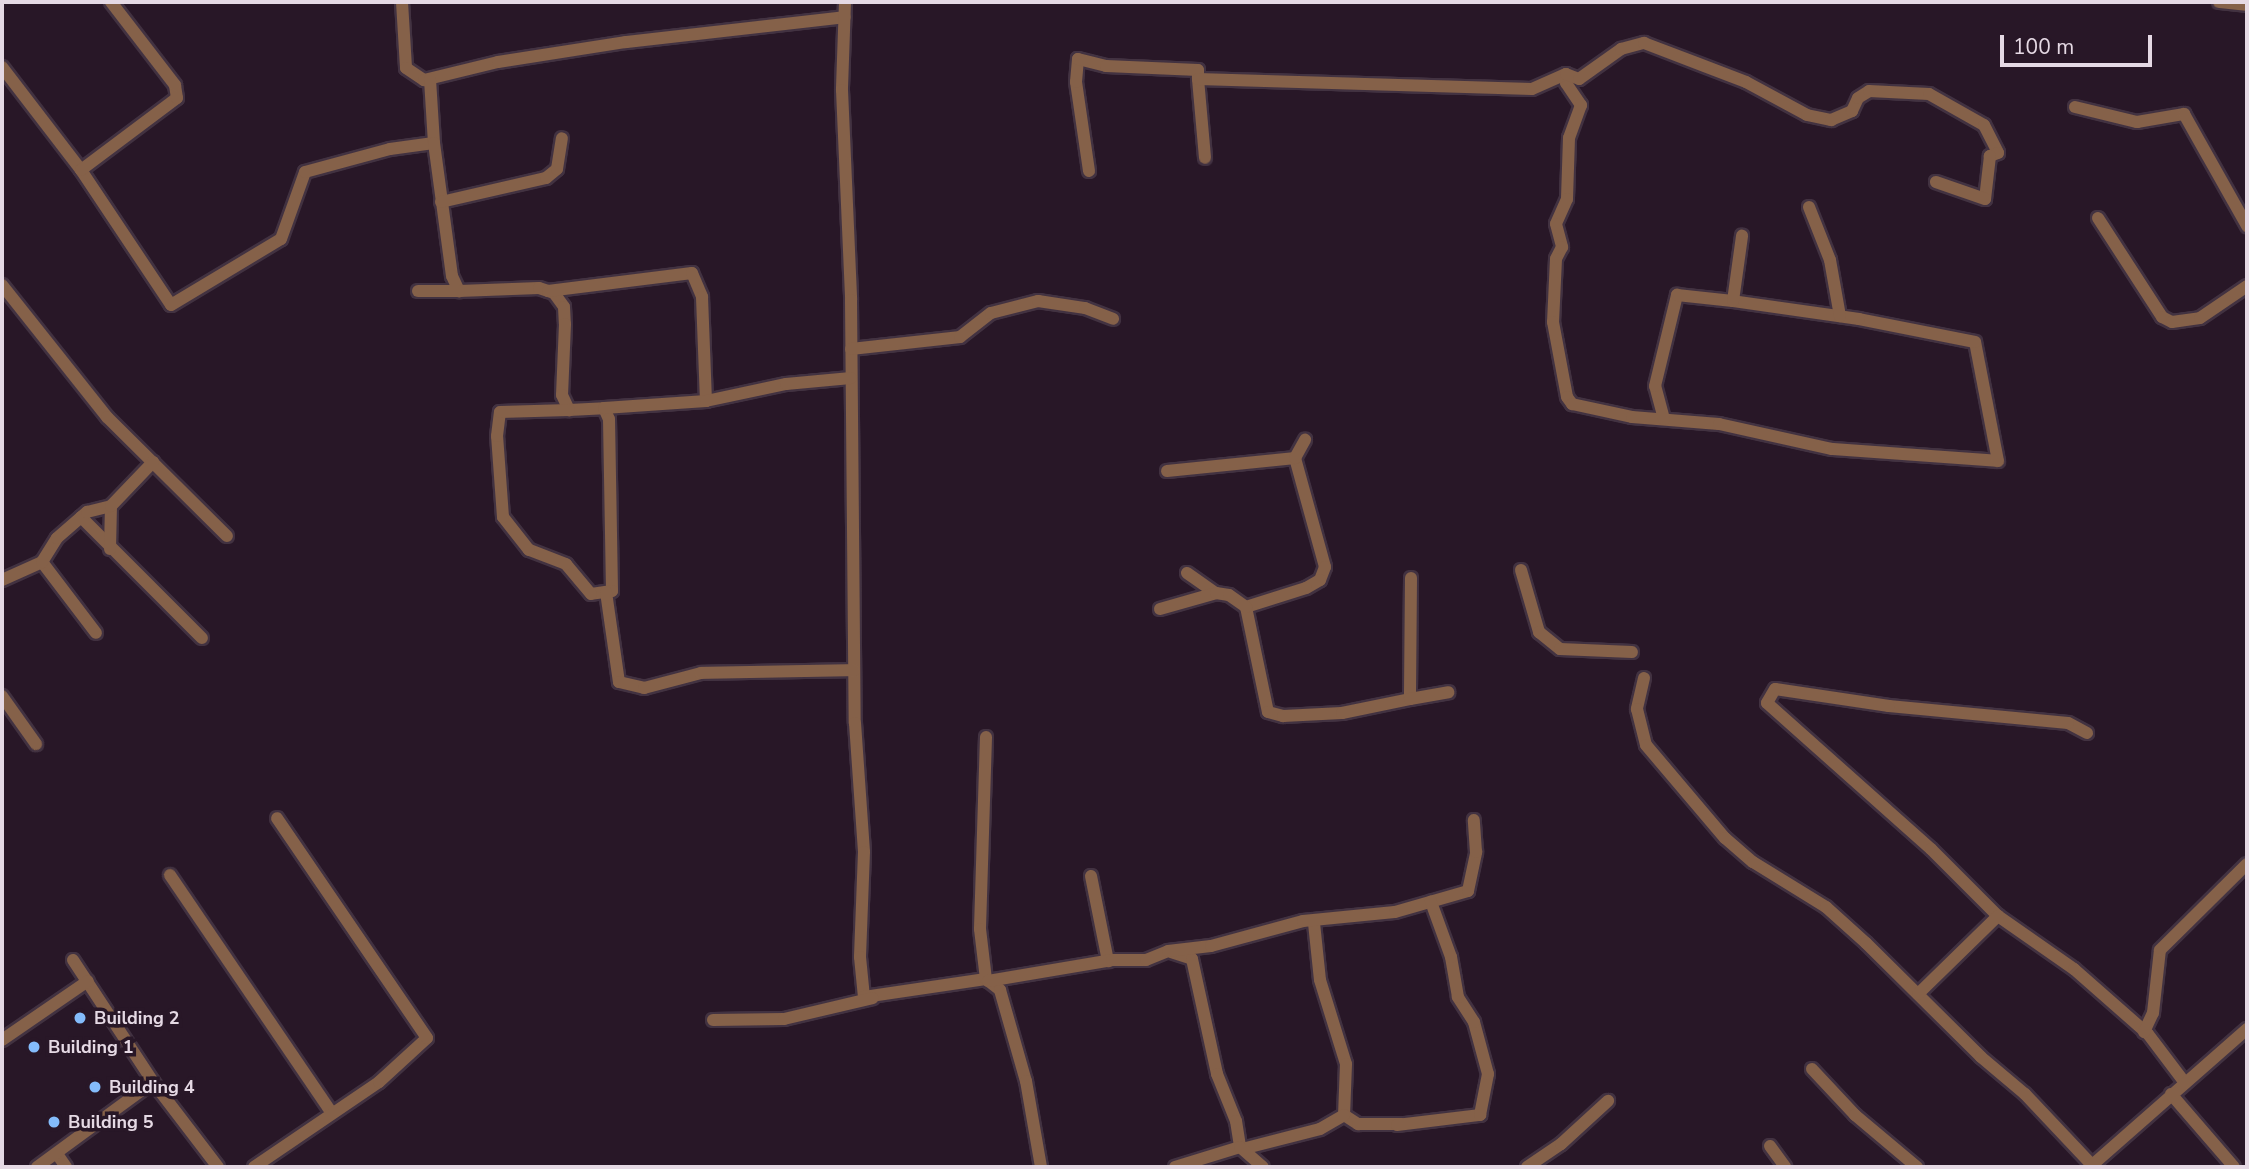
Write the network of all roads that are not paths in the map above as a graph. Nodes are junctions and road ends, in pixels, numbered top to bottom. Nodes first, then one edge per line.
1 (111, 2) edge
2 (402, 2) edge
3 (845, 2) edge
4 (2220, 2) edge
5 (2247, 5) edge
6 (845, 17) junction
7 (2, 67) edge
8 (1566, 74) junction
9 (430, 79) junction
10 (1198, 79) junction
11 (2075, 107) dead end
12 (562, 138) dead end
13 (434, 143) junction
14 (1205, 158) dead end
15 (82, 170) junction
16 (1089, 171) dead end
17 (1936, 182) dead end
18 (441, 201) junction
19 (1809, 207) dead end
20 (2098, 218) dead end
21 (2247, 226) edge
22 (1742, 236) dead end
23 (2, 285) edge
24 (2247, 286) edge
25 (418, 291) dead end
26 (459, 291) junction
27 (548, 291) junction
28 (1733, 301) junction
29 (1840, 316) junction
30 (1113, 319) dead end
31 (851, 349) junction
32 (851, 378) junction
33 (706, 401) junction
34 (604, 408) junction
35 (569, 410) junction
36 (1664, 419) junction
37 (1305, 440) dead end
38 (1295, 458) junction
39 (152, 462) junction
40 (1167, 471) dead end
41 (111, 506) junction
42 (81, 517) junction
43 (228, 536) dead end
44 (110, 549) junction
45 (42, 562) junction
46 (1521, 570) dead end
47 (1187, 573) dead end
48 (1411, 578) dead end
49 (2, 580) edge
50 (606, 592) junction
51 (1216, 593) junction
52 (1246, 607) junction
53 (1160, 609) dead end
54 (96, 633) dead end
55 (202, 638) dead end
56 (1632, 652) dead end
57 (854, 670) junction
58 (1644, 678) dead end
59 (1448, 692) dead end
60 (2, 696) edge
61 (1410, 699) junction
62 (2087, 733) dead end
63 (986, 737) dead end
64 (36, 744) dead end
65 (276, 818) dead end
66 (1474, 820) dead end
67 (2247, 864) edge
68 (170, 875) dead end
69 (1091, 876) dead end
70 (1431, 902) junction
71 (1998, 916) junction
72 (1314, 923) junction
73 (1168, 951) junction
74 (73, 960) dead end
75 (1108, 961) junction
76 (987, 980) junction
77 (88, 981) junction
78 (1918, 995) junction
79 (873, 998) junction
80 (713, 1020) dead end
81 (2247, 1029) edge
82 (2144, 1032) junction
83 (2, 1040) edge
84 (1812, 1069) dead end
85 (153, 1082) junction
86 (2185, 1083) junction
87 (2171, 1094) junction
88 (1608, 1101) dead end
89 (332, 1113) junction
90 (1344, 1115) junction
91 (1770, 1146) dead end
92 (1243, 1148) junction
93 (57, 1154) junction
94 (2091, 1166) edge
95 (37, 1167) edge
96 (66, 1167) edge
97 (218, 1167) edge
98 (254, 1167) edge
99 (1041, 1167) edge
100 (1175, 1167) edge
101 (1263, 1167) edge
102 (1527, 1167) edge
103 (1785, 1167) edge
104 (1917, 1167) edge
105 (2234, 1167) edge

1 - 15 street
2 - 9 street
3 - 6 street
4 - 5 street
6 - 9 street
6 - 31 street
7 - 15 street
8 - 10 street
8 - 17 street
8 - 36 street
9 - 13 street
10 - 14 street
10 - 16 street
11 - 21 street
12 - 18 street
13 - 15 street
13 - 18 street
18 - 26 street
19 - 29 street
20 - 24 street
22 - 28 street
23 - 39 street
25 - 26 street
26 - 27 street
27 - 33 street
27 - 35 street
28 - 29 street
28 - 36 street
29 - 36 street
30 - 31 street
31 - 32 street
32 - 33 street
32 - 57 street
33 - 34 street
34 - 35 street
34 - 50 street
35 - 50 street
37 - 38 street
38 - 40 street
38 - 52 street
39 - 41 street
39 - 43 street
41 - 42 street
41 - 44 street
42 - 44 street
42 - 45 street
44 - 55 street
45 - 49 street
45 - 54 street
46 - 56 street
47 - 51 street
48 - 61 street
50 - 57 street
51 - 52 street
51 - 53 street
52 - 61 street
57 - 79 street
58 - 78 street
59 - 61 street
60 - 64 street
62 - 71 street
63 - 76 street
65 - 89 street
66 - 70 street
67 - 82 street
68 - 89 street
69 - 75 street
70 - 72 street
70 - 90 street
71 - 78 street
71 - 82 street
72 - 73 street
72 - 90 street
73 - 75 street
73 - 92 street
74 - 77 street
75 - 76 street
76 - 79 street
76 - 99 street
77 - 83 street
77 - 85 street
78 - 94 street
79 - 80 street
81 - 86 street
82 - 86 street
84 - 104 street
85 - 93 street
85 - 97 street
86 - 87 street
87 - 94 street
87 - 105 street
88 - 102 street
89 - 98 street
90 - 92 street
91 - 103 street
92 - 100 street
92 - 101 street
93 - 95 street
93 - 96 street

